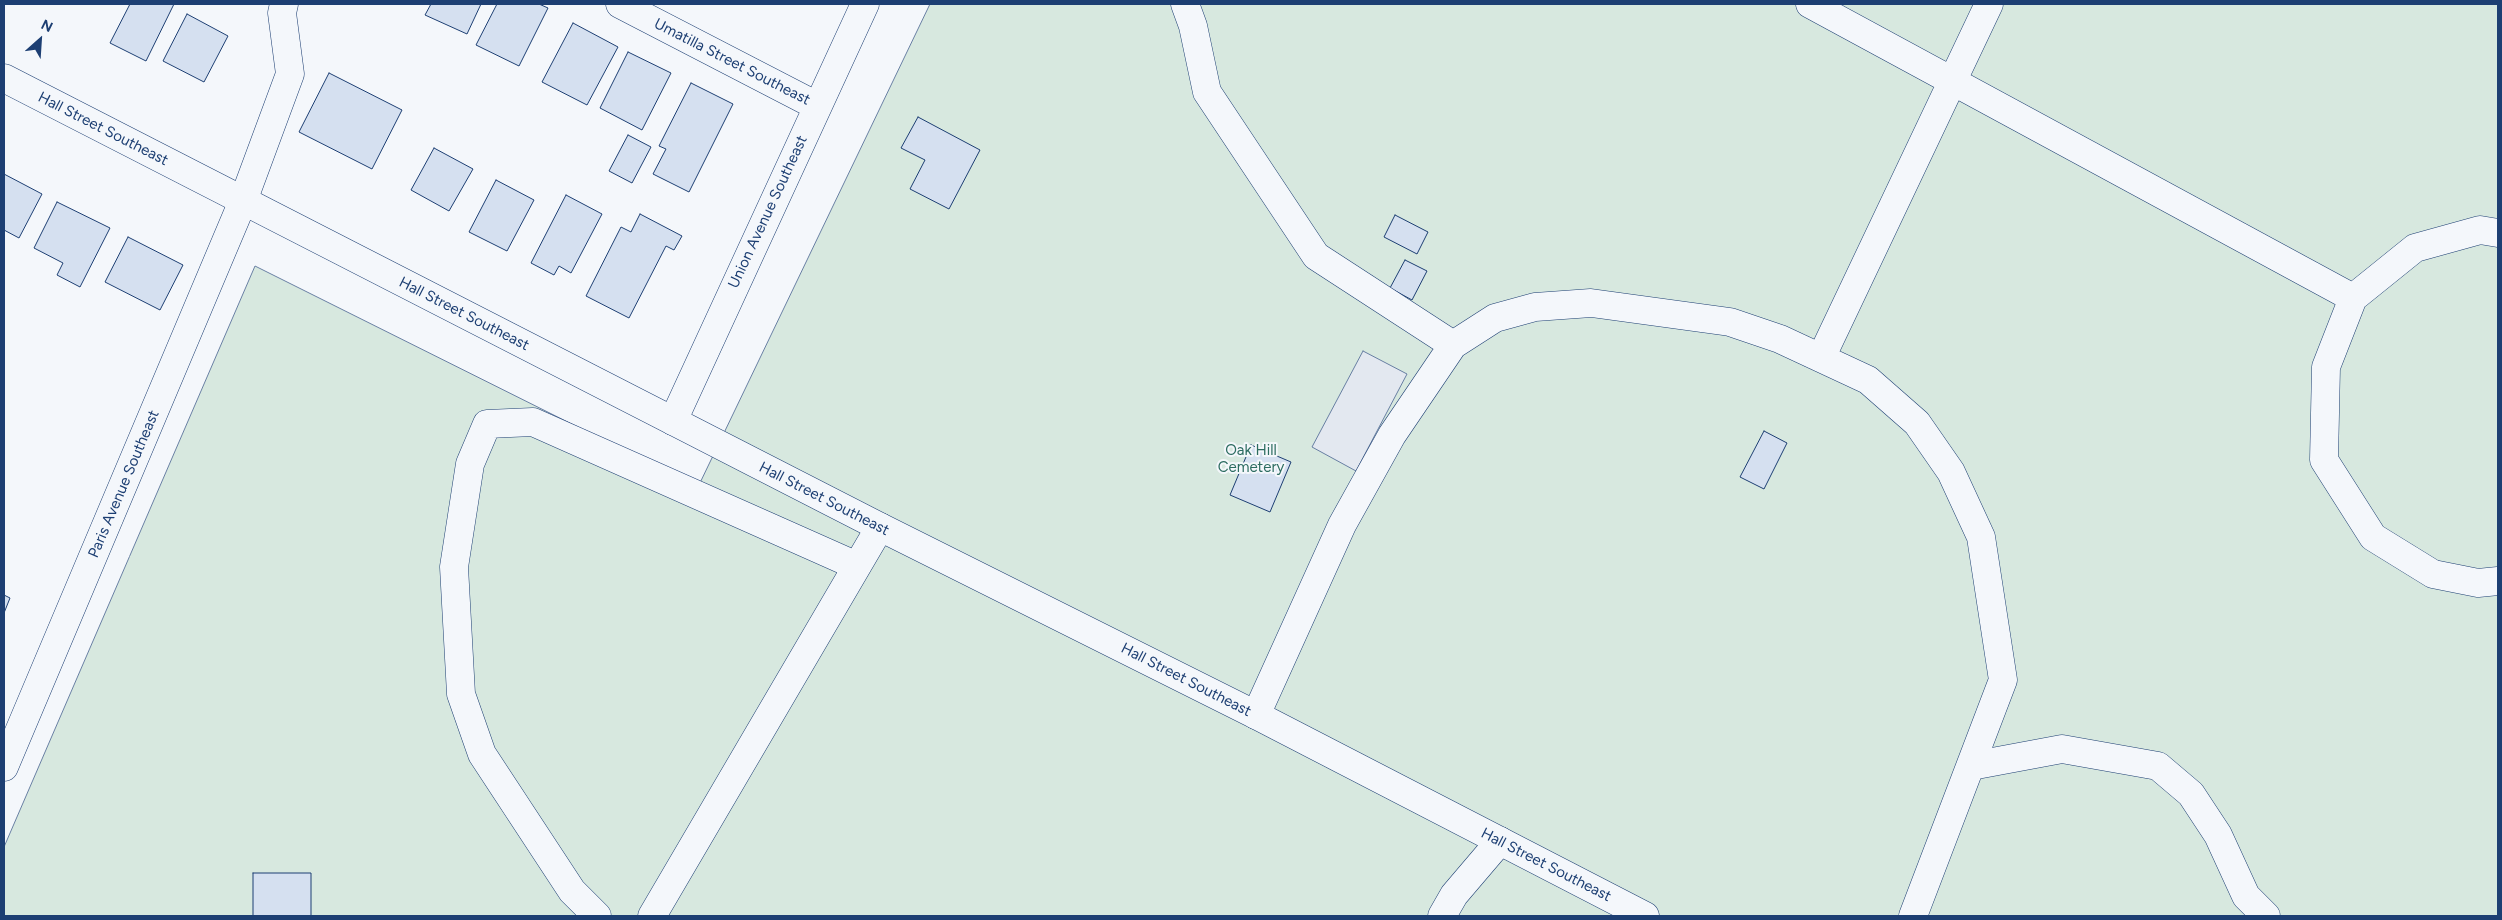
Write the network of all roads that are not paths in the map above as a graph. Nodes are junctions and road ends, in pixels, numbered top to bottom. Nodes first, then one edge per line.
1 (284, 4) edge
2 (620, 4) edge
3 (865, 4) edge
4 (1185, 4) edge
5 (1810, 4) edge
6 (1989, 4) edge
7 (4, 78) edge
8 (1952, 81) junction
9 (817, 106) junction
10 (243, 201) junction
11 (2498, 233) edge
12 (2353, 298) junction
13 (1454, 345) junction
14 (1821, 358) junction
15 (672, 421) junction
16 (880, 528) junction
17 (858, 566) junction
18 (2498, 581) edge
19 (1256, 715) junction
20 (1971, 766) junction
21 (4, 767) edge
22 (1500, 841) junction
23 (597, 916) edge
24 (652, 916) edge
25 (1442, 916) edge
26 (1645, 916) edge
27 (1913, 916) edge
28 (2266, 916) edge

1 - 10 main road, Paris Avenue Southeast
2 - 9 main road, Umatilla Street Southeast
3 - 9 main road, Union Avenue Southeast
4 - 13 main road
5 - 8 main road
6 - 8 main road
7 - 10 main road, Hall Street Southeast
8 - 12 main road
8 - 14 main road
9 - 15 main road, Union Avenue Southeast
10 - 15 main road, Hall Street Southeast
10 - 21 main road, Paris Avenue Southeast
11 - 12 main road
12 - 18 main road
13 - 14 main road
13 - 19 main road
14 - 20 main road
15 - 16 main road, Hall Street Southeast
16 - 17 main road
16 - 19 main road, Hall Street Southeast
17 - 23 main road
17 - 24 main road
19 - 22 main road, Hall Street Southeast
20 - 27 main road
20 - 28 main road
22 - 25 main road
22 - 26 main road, Hall Street Southeast

